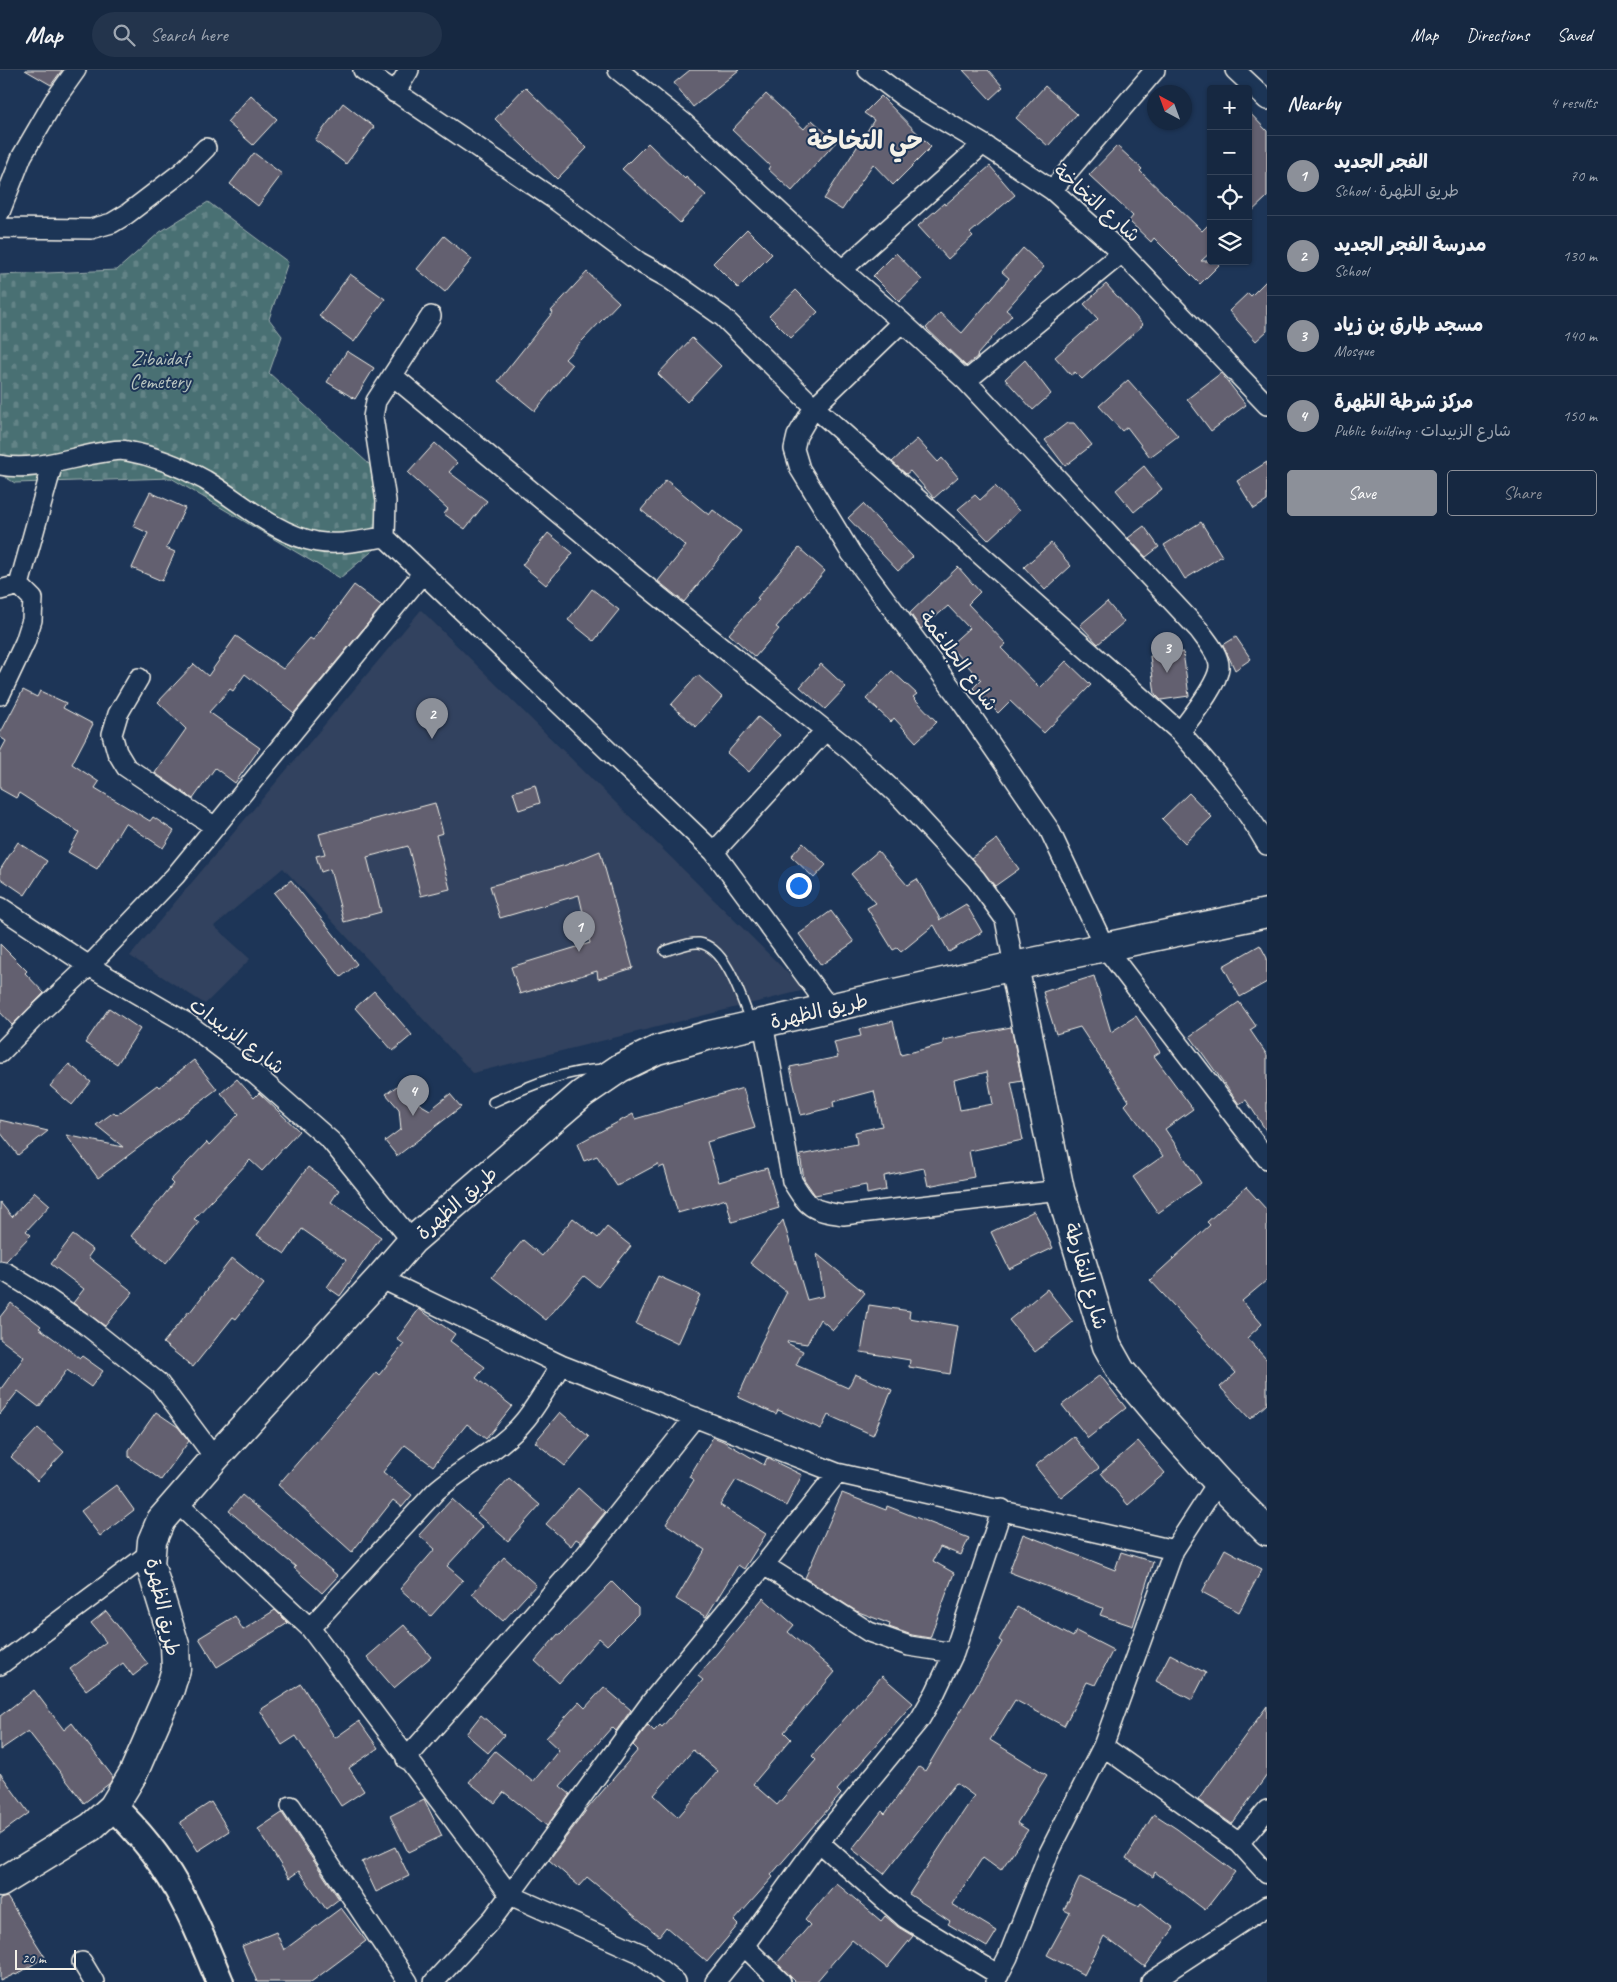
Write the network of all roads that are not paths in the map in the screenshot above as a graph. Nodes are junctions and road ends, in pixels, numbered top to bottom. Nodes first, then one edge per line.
1 (76, 70) edge
2 (363, 70) edge
3 (409, 70) edge
4 (618, 70) edge
5 (868, 70) edge
6 (1155, 70) edge
7 (1235, 70) edge
8 (395, 93) junction
9 (1266, 97) edge
10 (983, 144) junction
11 (206, 148) dead end
12 (1052, 190) junction
13 (0, 212) edge
14 (0, 228) edge
15 (1122, 253) junction
16 (842, 270) junction
17 (431, 316) dead end
18 (902, 322) junction
19 (393, 376) junction
20 (966, 381) junction
21 (1267, 405) edge
22 (814, 406) junction
23 (53, 463) junction
24 (0, 465) edge
25 (385, 536) junction
26 (422, 574) junction
27 (19, 585) junction
28 (0, 590) edge
29 (138, 678) dead end
30 (0, 695) edge
31 (825, 730) junction
32 (1180, 732) junction
33 (215, 827) junction
34 (1267, 845) edge
35 (714, 852) junction
36 (0, 907) edge
37 (1267, 913) edge
38 (1104, 946) junction
39 (665, 951) dead end
40 (89, 966) junction
41 (1014, 966) junction
42 (830, 1008) junction
43 (758, 1024) junction
44 (0, 1053) edge
45 (620, 1068) junction
46 (493, 1102) dead end
47 (1267, 1160) edge
48 (1060, 1190) junction
49 (412, 1241) junction
50 (0, 1271) edge
51 (380, 1278) junction
52 (561, 1365) junction
53 (695, 1417) junction
54 (214, 1458) junction
55 (837, 1473) junction
56 (1218, 1482) junction
57 (176, 1502) junction
58 (1002, 1509) junction
59 (1267, 1530) edge
60 (1174, 1550) junction
61 (150, 1553) junction
62 (764, 1565) junction
63 (310, 1628) junction
64 (954, 1653) junction
65 (0, 1665) edge
66 (1103, 1746) junction
67 (406, 1759) junction
68 (113, 1806) junction
69 (291, 1806) dead end
70 (1267, 1810) edge
71 (819, 1842) junction
72 (1239, 1843) junction
73 (1267, 1874) edge
74 (0, 1883) edge
75 (510, 1895) junction
76 (1267, 1906) edge
77 (744, 1946) junction
78 (82, 1962) dead end
79 (997, 1979) edge
80 (94, 1982) edge
81 (220, 1982) edge
82 (408, 1982) edge
83 (434, 1982) edge
84 (676, 1982) edge
85 (716, 1982) edge
86 (781, 1982) edge
87 (1151, 1982) edge

1 - 13 street
2 - 8 street
3 - 8 street
4 - 16 street
5 - 10 street, شارع التخاخة
6 - 12 street
7 - 9 street
8 - 22 street
10 - 12 street, شارع التخاخة
10 - 16 street
11 - 14 street
12 - 15 street, شارع التخاخة
15 - 20 street
15 - 21 street, شارع التخاخة
16 - 18 street
17 - 19 street
18 - 20 street
18 - 22 street, شارع الجلاغمة
19 - 25 street
19 - 31 street
20 - 32 street
22 - 32 street
22 - 38 street, شارع الجلاغمة
23 - 24 street
23 - 25 street
23 - 27 street
25 - 26 street
26 - 33 street
26 - 35 street
27 - 28 street
27 - 30 street
29 - 33 street
31 - 35 street
31 - 41 street
32 - 34 street
33 - 40 street
35 - 42 street
36 - 40 street, شارع الزبيدات
37 - 38 main road, طريق الظهرة
38 - 41 main road, طريق الظهرة
38 - 47 street, شارع الجلاغمة
39 - 43 lane
40 - 44 street
40 - 49 street, شارع الزبيدات
41 - 42 main road, طريق الظهرة
41 - 48 main road, شارع النقارطة
42 - 43 main road, طريق الظهرة
43 - 45 main road, طريق الظهرة
43 - 48 street
45 - 46 lane
45 - 49 main road, طريق الظهرة
48 - 56 main road, شارع النقارطة
49 - 51 main road, طريق الظهرة
50 - 54 street
51 - 52 street
51 - 54 main road, طريق الظهرة
52 - 53 street
52 - 63 street
53 - 55 street
53 - 67 street
54 - 57 main road, طريق الظهرة
55 - 58 street
55 - 62 street
56 - 59 main road, شارع النقارطة
56 - 60 street
57 - 61 main road, طريق الظهرة
57 - 63 street
58 - 60 street
58 - 64 street
60 - 66 street
61 - 65 street
61 - 68 main road, طريق الظهرة
62 - 64 street
62 - 75 street
63 - 67 street
64 - 71 street
66 - 72 street
66 - 79 street
67 - 75 street
68 - 74 main road, طريق الظهرة
68 - 81 main road
69 - 82 street
70 - 72 street
71 - 77 street
71 - 79 street
72 - 73 street
75 - 83 street
75 - 84 street
76 - 87 street
77 - 85 street
77 - 86 street
78 - 80 street

